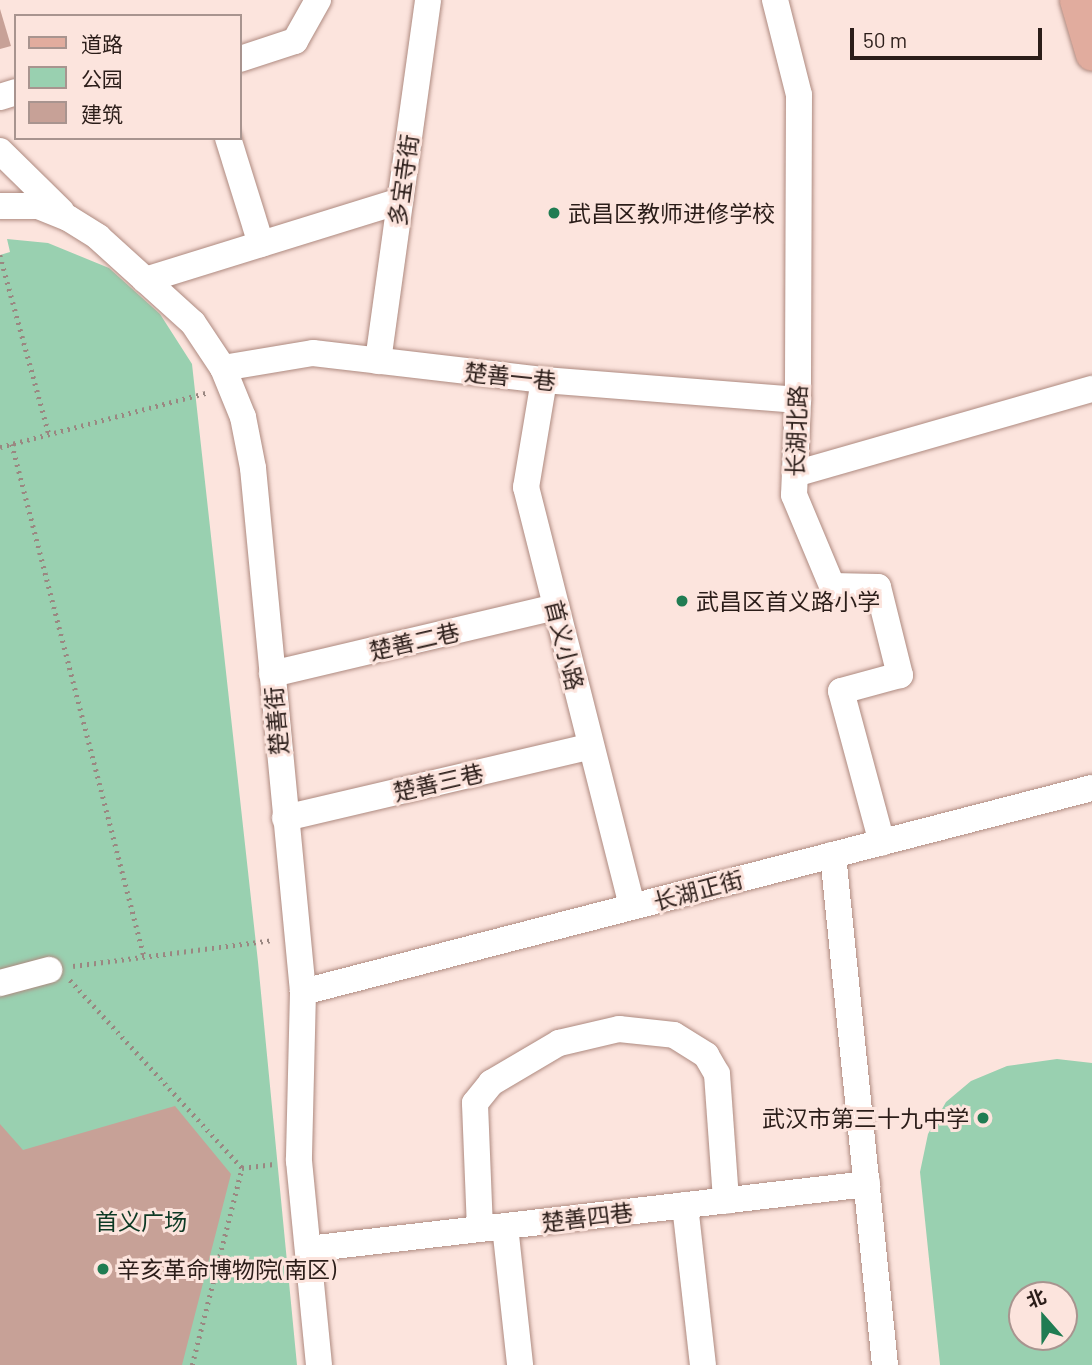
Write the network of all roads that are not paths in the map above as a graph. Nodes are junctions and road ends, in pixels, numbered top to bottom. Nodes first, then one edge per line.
1 (318, 0) edge
2 (428, 0) edge
3 (775, 0) edge
4 (1076, 0) edge
5 (1092, 54) edge
6 (242, 58) edge
7 (229, 140) edge
8 (0, 151) edge
9 (400, 201) junction
10 (0, 206) edge
11 (68, 218) junction
12 (261, 244) junction
13 (145, 280) junction
14 (378, 361) junction
15 (227, 377) junction
16 (544, 380) junction
17 (1092, 389) edge
18 (798, 400) junction
19 (795, 474) junction
20 (556, 607) junction
21 (272, 674) junction
22 (591, 746) junction
23 (1092, 788) edge
24 (285, 818) junction
25 (882, 843) junction
26 (833, 855) junction
27 (632, 907) junction
28 (54, 969) road end
29 (0, 983) edge
30 (303, 992) junction
31 (867, 1184) junction
32 (726, 1200) junction
33 (685, 1205) junction
34 (492, 1228) junction
35 (308, 1249) junction
36 (319, 1365) edge
37 (520, 1365) edge
38 (703, 1365) edge
39 (885, 1365) edge

1 - 6 street
2 - 9 street, 多宝寺街
3 - 18 street, 长湖北路
4 - 5 main road
7 - 12 street
8 - 11 street
9 - 12 street
9 - 14 street, 多宝寺街
10 - 11 street, 楚善街
11 - 13 street, 楚善街
12 - 13 street
13 - 15 street, 楚善街
14 - 15 street, 楚善一巷
14 - 16 street, 楚善一巷
15 - 21 street, 楚善街
16 - 18 street, 楚善一巷
16 - 20 street, 首义小路
17 - 19 street
18 - 19 street, 长湖北路
19 - 25 street, 长湖北路
20 - 21 street, 楚善二巷
20 - 22 street, 首义小路
21 - 24 street, 楚善街
22 - 24 street, 楚善三巷
22 - 27 street, 首义小路
23 - 25 street, 长湖正街
24 - 30 street, 楚善街
25 - 26 street, 长湖正街
26 - 27 street, 长湖正街
26 - 31 street
27 - 30 street, 长湖正街
28 - 29 street
30 - 35 street, 楚善街
31 - 32 street, 楚善四巷
31 - 39 street
32 - 33 street, 楚善四巷
32 - 34 street
33 - 34 street, 楚善四巷
33 - 38 street
34 - 35 street, 楚善四巷
34 - 37 street
35 - 36 street, 楚善街

